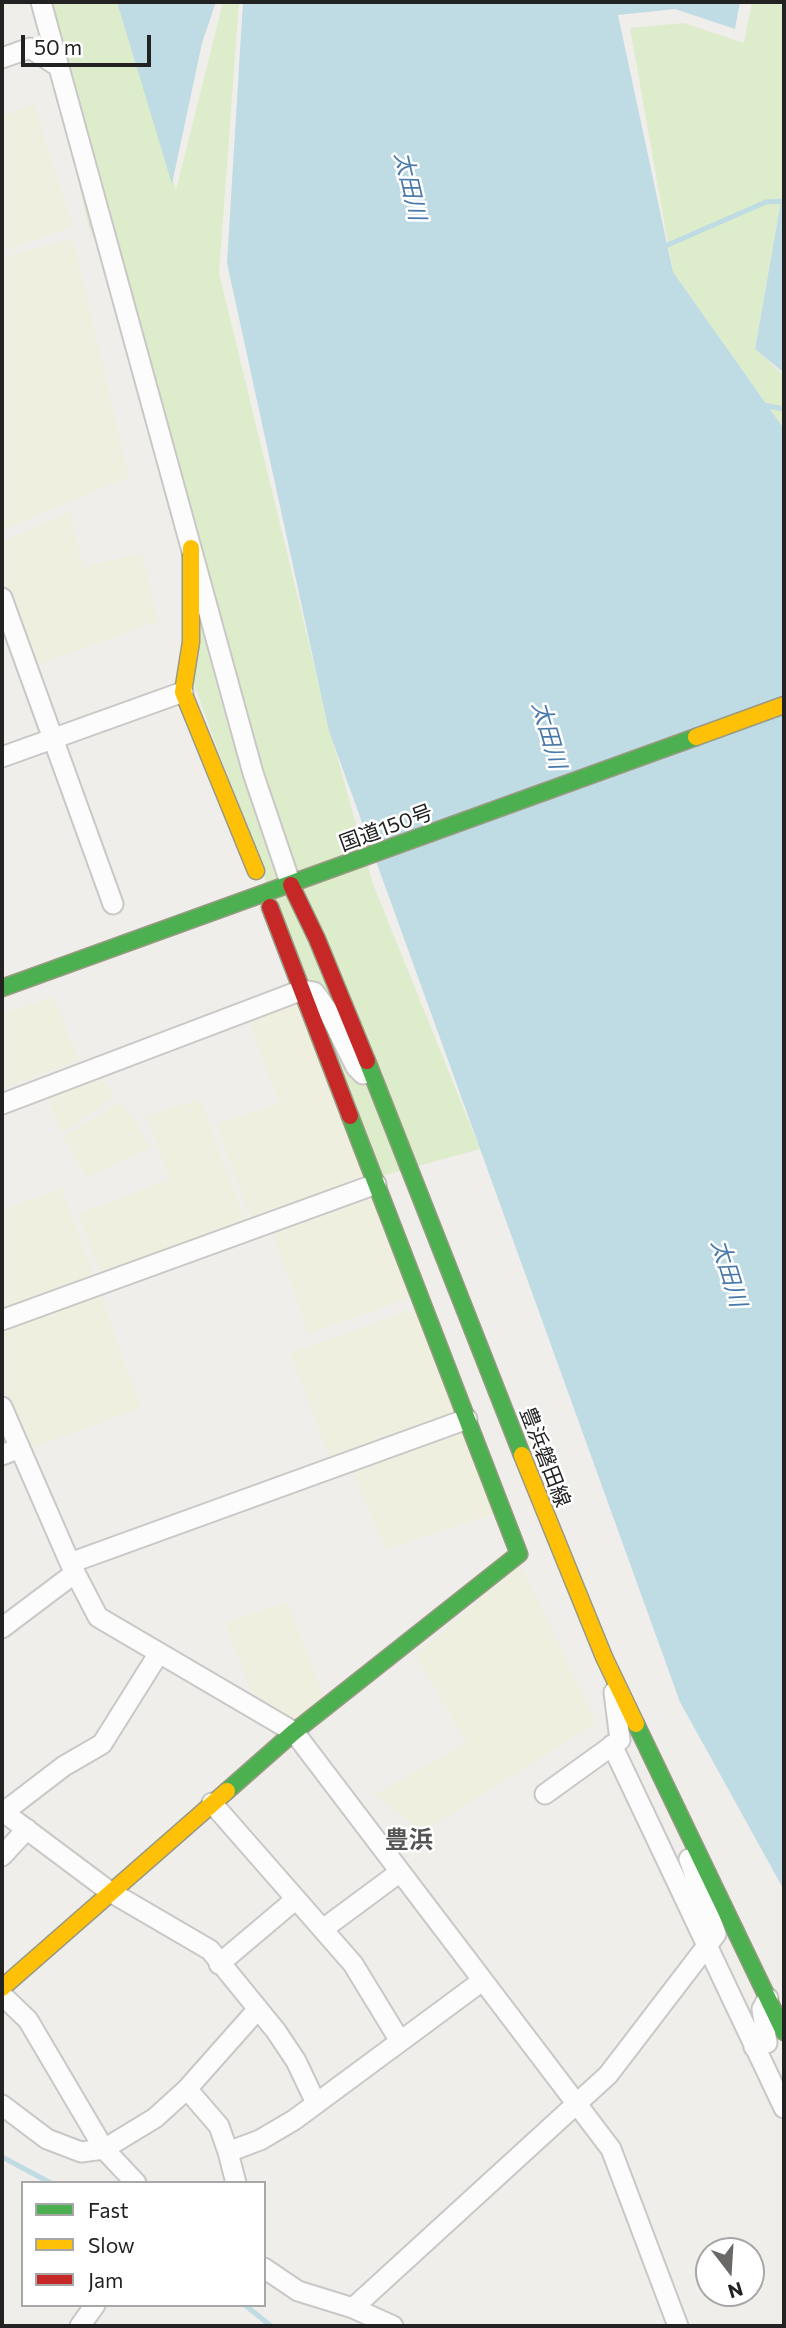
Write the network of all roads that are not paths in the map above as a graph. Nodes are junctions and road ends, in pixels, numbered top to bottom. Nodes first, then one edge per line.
1 (41, 2) edge
2 (2, 58) edge
3 (59, 67) junction
4 (191, 548) junction
5 (2, 598) edge
6 (183, 692) junction
7 (784, 705) edge
8 (54, 739) junction
9 (2, 757) edge
10 (256, 871) dead end
11 (295, 884) junction
12 (113, 904) dead end
13 (270, 907) dead end
14 (2, 988) edge
15 (302, 990) junction
16 (378, 1090) junction
17 (2, 1104) edge
18 (376, 1184) junction
19 (2, 1320) edge
20 (2, 1407) edge
21 (467, 1419) junction
22 (11, 1452) edge
23 (72, 1568) junction
24 (2, 1628) edge
25 (159, 1653) junction
26 (609, 1667) junction
27 (294, 1732) junction
28 (612, 1745) junction
29 (545, 1794) dead end
30 (212, 1803) junction
31 (3, 1811) edge
32 (681, 1817) junction
33 (27, 1829) junction
34 (2, 1856) edge
35 (400, 1872) junction
36 (109, 1891) junction
37 (296, 1899) junction
38 (323, 1929) junction
39 (708, 1945) junction
40 (219, 1964) junction
41 (482, 1981) junction
42 (2, 1988) edge
43 (2, 1995) edge
44 (768, 1998) junction
45 (257, 2010) junction
46 (784, 2032) edge
47 (400, 2041) junction
48 (754, 2047) junction
49 (187, 2089) junction
50 (316, 2103) junction
51 (2, 2105) edge
52 (577, 2105) junction
53 (784, 2108) edge
54 (104, 2149) junction
55 (228, 2152) junction
56 (134, 2181) edge
57 (235, 2181) edge
58 (266, 2269) edge
59 (93, 2307) edge
60 (353, 2308) junction
61 (80, 2326) edge
62 (393, 2326) edge
63 (678, 2326) edge

1 - 3 street
2 - 3 street
3 - 4 street
4 - 6 main road
4 - 11 street
5 - 8 street
6 - 8 street
6 - 10 main road
7 - 11 main road, 国道150号
8 - 9 street
8 - 12 street
11 - 14 main road, 国道150号
11 - 16 main road, 豊浜磐田線
13 - 15 main road
15 - 16 street
15 - 17 street
15 - 18 main road
16 - 26 main road, 豊浜磐田線
18 - 19 street
18 - 21 main road
20 - 22 street
21 - 23 street
21 - 27 main road
22 - 23 street
23 - 24 street
23 - 25 street
25 - 27 street
25 - 31 street
26 - 28 street
26 - 32 main road, 豊浜磐田線
27 - 30 main road
27 - 35 street
28 - 29 street
28 - 39 street
30 - 36 main road
30 - 37 street
31 - 33 street
32 - 39 street
32 - 44 main road, 豊浜磐田線
33 - 34 street
33 - 36 street
35 - 38 street
35 - 41 street
36 - 40 street
36 - 42 main road
37 - 38 street
37 - 40 street
38 - 47 street
39 - 48 street
39 - 52 street
40 - 45 street
41 - 47 street
41 - 52 street
43 - 54 street
44 - 46 main road, 豊浜磐田線
44 - 48 street
45 - 49 street
45 - 50 street
47 - 50 street
48 - 53 street
49 - 54 street
49 - 55 street
50 - 55 street
51 - 54 street
52 - 60 street
52 - 63 street
54 - 56 street
55 - 57 street
58 - 60 street
59 - 61 street
60 - 62 street

